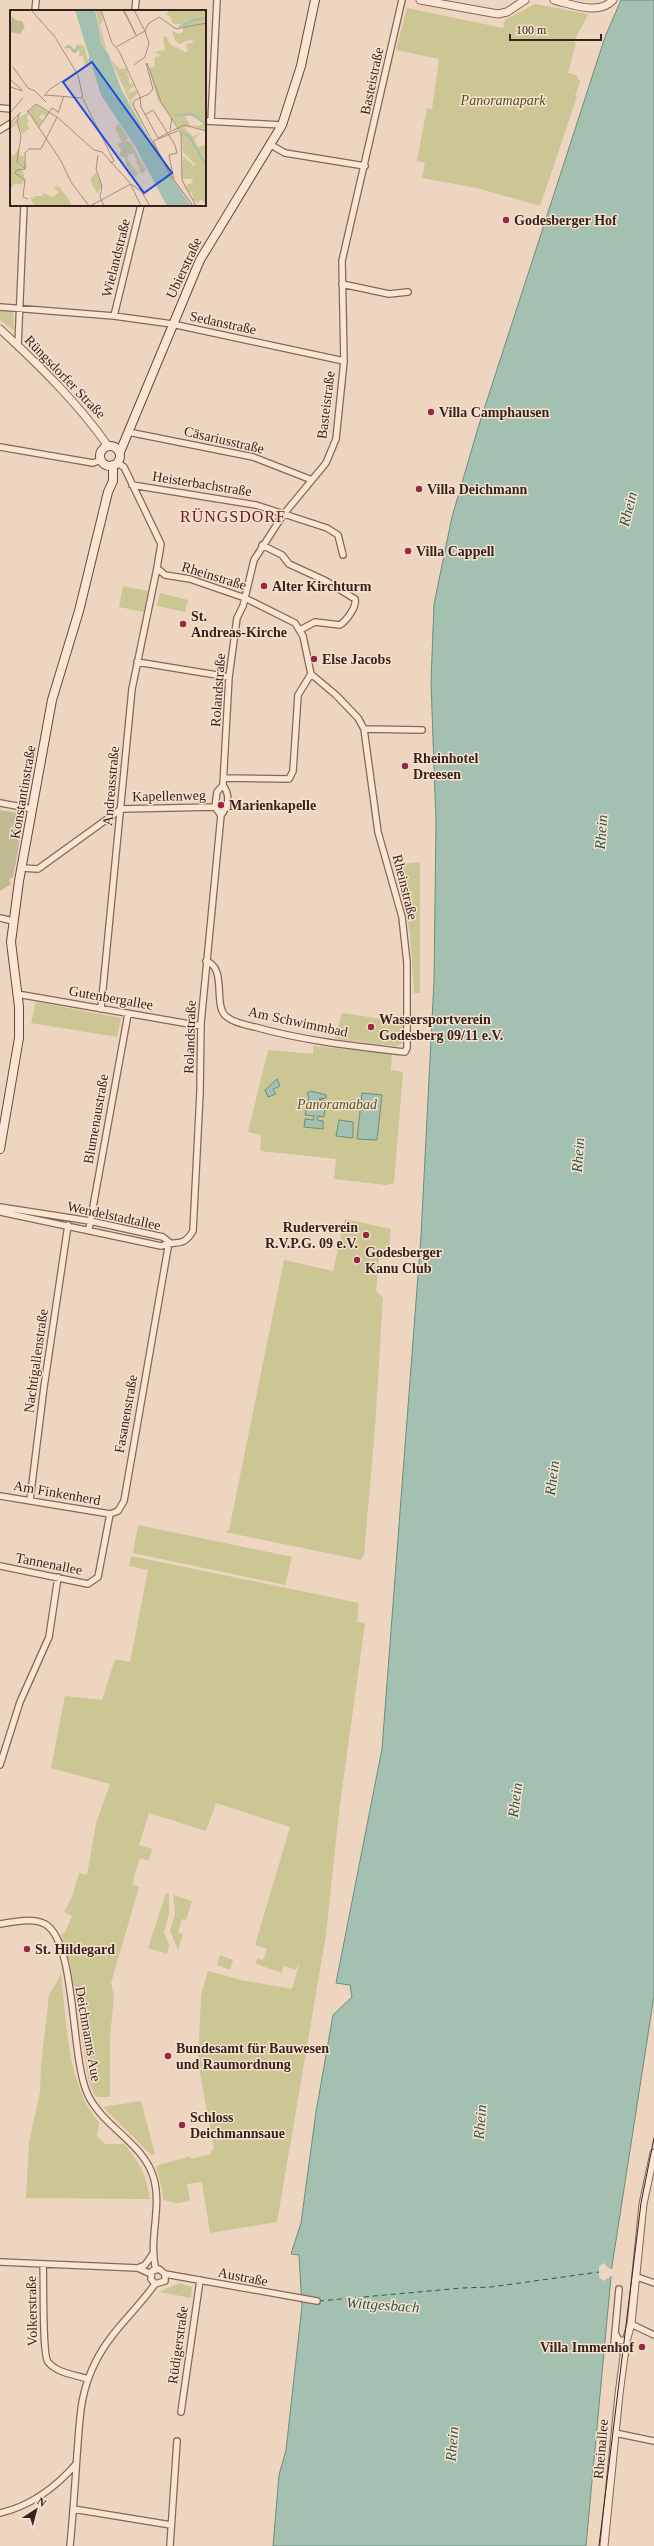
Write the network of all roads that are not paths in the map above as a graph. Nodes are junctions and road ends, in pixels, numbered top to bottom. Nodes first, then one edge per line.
1 (36, 0) edge
2 (136, 0) edge
3 (217, 0) edge
4 (315, 0) edge
5 (402, 0) edge
6 (420, 0) edge
7 (525, 0) edge
8 (554, 0) edge
9 (612, 1) edge
10 (35, 10) edge
11 (135, 10) edge
12 (0, 108) edge
13 (10, 109) edge
14 (208, 121) edge
15 (10, 124) edge
16 (282, 125) junction
17 (0, 130) edge
18 (271, 145) junction
19 (365, 166) junction
20 (24, 206) edge
21 (141, 206) edge
22 (342, 284) junction
23 (408, 292) dead end
24 (0, 306) edge
25 (19, 308) junction
26 (114, 316) junction
27 (172, 324) junction
28 (0, 329) edge
29 (18, 346) junction
30 (344, 361) junction
31 (128, 432) junction
32 (0, 447) edge
33 (114, 448) junction
34 (109, 463) junction
35 (312, 480) junction
36 (132, 485) junction
37 (283, 514) junction
38 (262, 545) junction
39 (343, 555) dead end
40 (157, 568) junction
41 (245, 598) junction
42 (300, 630) junction
43 (137, 662) junction
44 (311, 674) junction
45 (229, 678) junction
46 (364, 729) junction
47 (422, 730) dead end
48 (224, 778) junction
49 (223, 785) junction
50 (0, 803) edge
51 (215, 808) junction
52 (33, 809) junction
53 (121, 809) junction
54 (221, 815) junction
55 (22, 868) junction
56 (0, 918) edge
57 (13, 921) junction
58 (206, 961) junction
59 (17, 994) junction
60 (101, 1009) junction
61 (128, 1014) junction
62 (201, 1026) junction
63 (405, 1052) joint
64 (0, 1149) edge
65 (0, 1207) edge
66 (0, 1212) edge
67 (90, 1221) junction
68 (68, 1225) junction
69 (89, 1229) junction
70 (169, 1242) junction
71 (0, 1496) edge
72 (30, 1500) junction
73 (110, 1514) junction
74 (0, 1566) edge
75 (58, 1577) junction
76 (0, 1765) edge
77 (0, 1924) edge
78 (653, 2158) edge
79 (152, 2255) junction
80 (0, 2262) edge
81 (43, 2264) junction
82 (138, 2268) junction
83 (156, 2270) junction
84 (151, 2274) junction
85 (165, 2274) junction
86 (637, 2277) junction
87 (200, 2280) junction
88 (654, 2283) edge
89 (156, 2284) junction
90 (619, 2289) dead end
91 (317, 2301) dead end
92 (631, 2324) junction
93 (615, 2332) junction
94 (654, 2335) edge
95 (626, 2341) junction
96 (625, 2354) junction
97 (88, 2379) junction
98 (180, 2412) dead end
99 (615, 2433) junction
100 (654, 2440) edge
101 (177, 2441) dead end
102 (76, 2463) junction
103 (73, 2509) junction
104 (0, 2514) edge
105 (171, 2525) junction
106 (70, 2546) edge
107 (170, 2546) edge
108 (604, 2546) edge

1 - 10 street
2 - 11 street
3 - 14 street
4 - 16 main road, Ubierstraße
5 - 19 street, Basteistraße
6 - 7 street
8 - 9 street
12 - 13 street
14 - 16 street
15 - 17 street
16 - 18 main road, Ubierstraße
18 - 19 street
18 - 27 main road, Ubierstraße
19 - 22 street, Basteistraße
20 - 25 street
21 - 26 street, Wielandstraße
22 - 23 street
22 - 30 street, Basteistraße
24 - 25 street, Sedanstraße
25 - 26 street, Sedanstraße
25 - 29 street
26 - 27 street, Sedanstraße
27 - 30 street, Sedanstraße
27 - 31 main road, Ubierstraße
28 - 29 street, Rüngsdorfer Straße
29 - 33 street, Rüngsdorfer Straße
30 - 35 street, Basteistraße
31 - 33 main road, Ubierstraße
31 - 35 street, Cäsariusstraße
32 - 34 street
33 - 34 main road, Konstantinstraße
33 - 34 main road
34 - 36 street
34 - 52 main road, Konstantinstraße
35 - 37 street, Basteistraße
36 - 37 street, Heisterbachstraße
36 - 40 street
37 - 38 street, Basteistraße
37 - 39 street, Heisterbachstraße
38 - 41 street, Basteistraße
38 - 42 street
40 - 41 street, Rheinstraße
40 - 43 street, Andreasstraße
41 - 42 street, Rheinstraße
41 - 45 street, Rolandstraße
42 - 44 street
43 - 45 street
43 - 53 street, Andreasstraße
44 - 46 street, Rheinstraße
44 - 48 street
45 - 48 street, Rolandstraße
46 - 47 street
46 - 63 street, Rheinstraße
48 - 49 street, Rolandstraße
49 - 51 street, Rolandstraße
49 - 54 street, Rolandstraße
50 - 52 street
51 - 53 street, Kapellenweg
51 - 54 street
52 - 55 main road, Konstantinstraße
53 - 55 street, Kapellenweg
53 - 60 street, Andreasstraße
54 - 58 street, Rolandstraße
55 - 57 main road, Konstantinstraße
56 - 57 street
57 - 59 main road, Konstantinstraße
58 - 62 street, Rolandstraße
58 - 63 street, Am Schwimmbad
59 - 60 street, Gutenbergallee
59 - 64 main road, Konstantinstraße
60 - 61 street, Gutenbergallee
61 - 62 street, Gutenbergallee
61 - 67 street, Blumenaustraße
62 - 70 street, Rolandstraße
65 - 67 street, Wendelstadtallee
66 - 68 street, Wendelstadtallee
67 - 69 street, Blumenaustraße
67 - 70 street, Wendelstadtallee
68 - 69 street, Wendelstadtallee
68 - 72 street, Nachtigallenstraße
69 - 70 street, Wendelstadtallee
70 - 73 street, Fasanenstraße
71 - 72 street, Am Finkenherd
72 - 73 street, Am Finkenherd
73 - 75 street, Tannenallee
74 - 75 street, Tannenallee
75 - 76 street
77 - 79 street, Deichmanns Aue
78 - 86 street, Rheinallee
79 - 82 street
79 - 83 street, Deichmanns Aue
80 - 81 street
81 - 82 street
81 - 97 street, Volkerstraße
82 - 84 street
83 - 84 street
83 - 85 street, Austraße
84 - 89 street
85 - 87 street, Austraße
85 - 89 street
86 - 88 street
86 - 92 street, Rheinallee
87 - 91 street, Austraße
87 - 98 street, Rüdigerstraße
89 - 97 street
90 - 93 street
92 - 94 street
92 - 95 street, Rheinallee
93 - 95 street
93 - 96 street
95 - 96 street, Rheinallee
96 - 99 street, Rheinallee
97 - 102 street
99 - 100 street
99 - 108 street, Rheinallee
101 - 105 street
102 - 103 street
102 - 104 street
103 - 105 street
103 - 106 street
105 - 107 street

